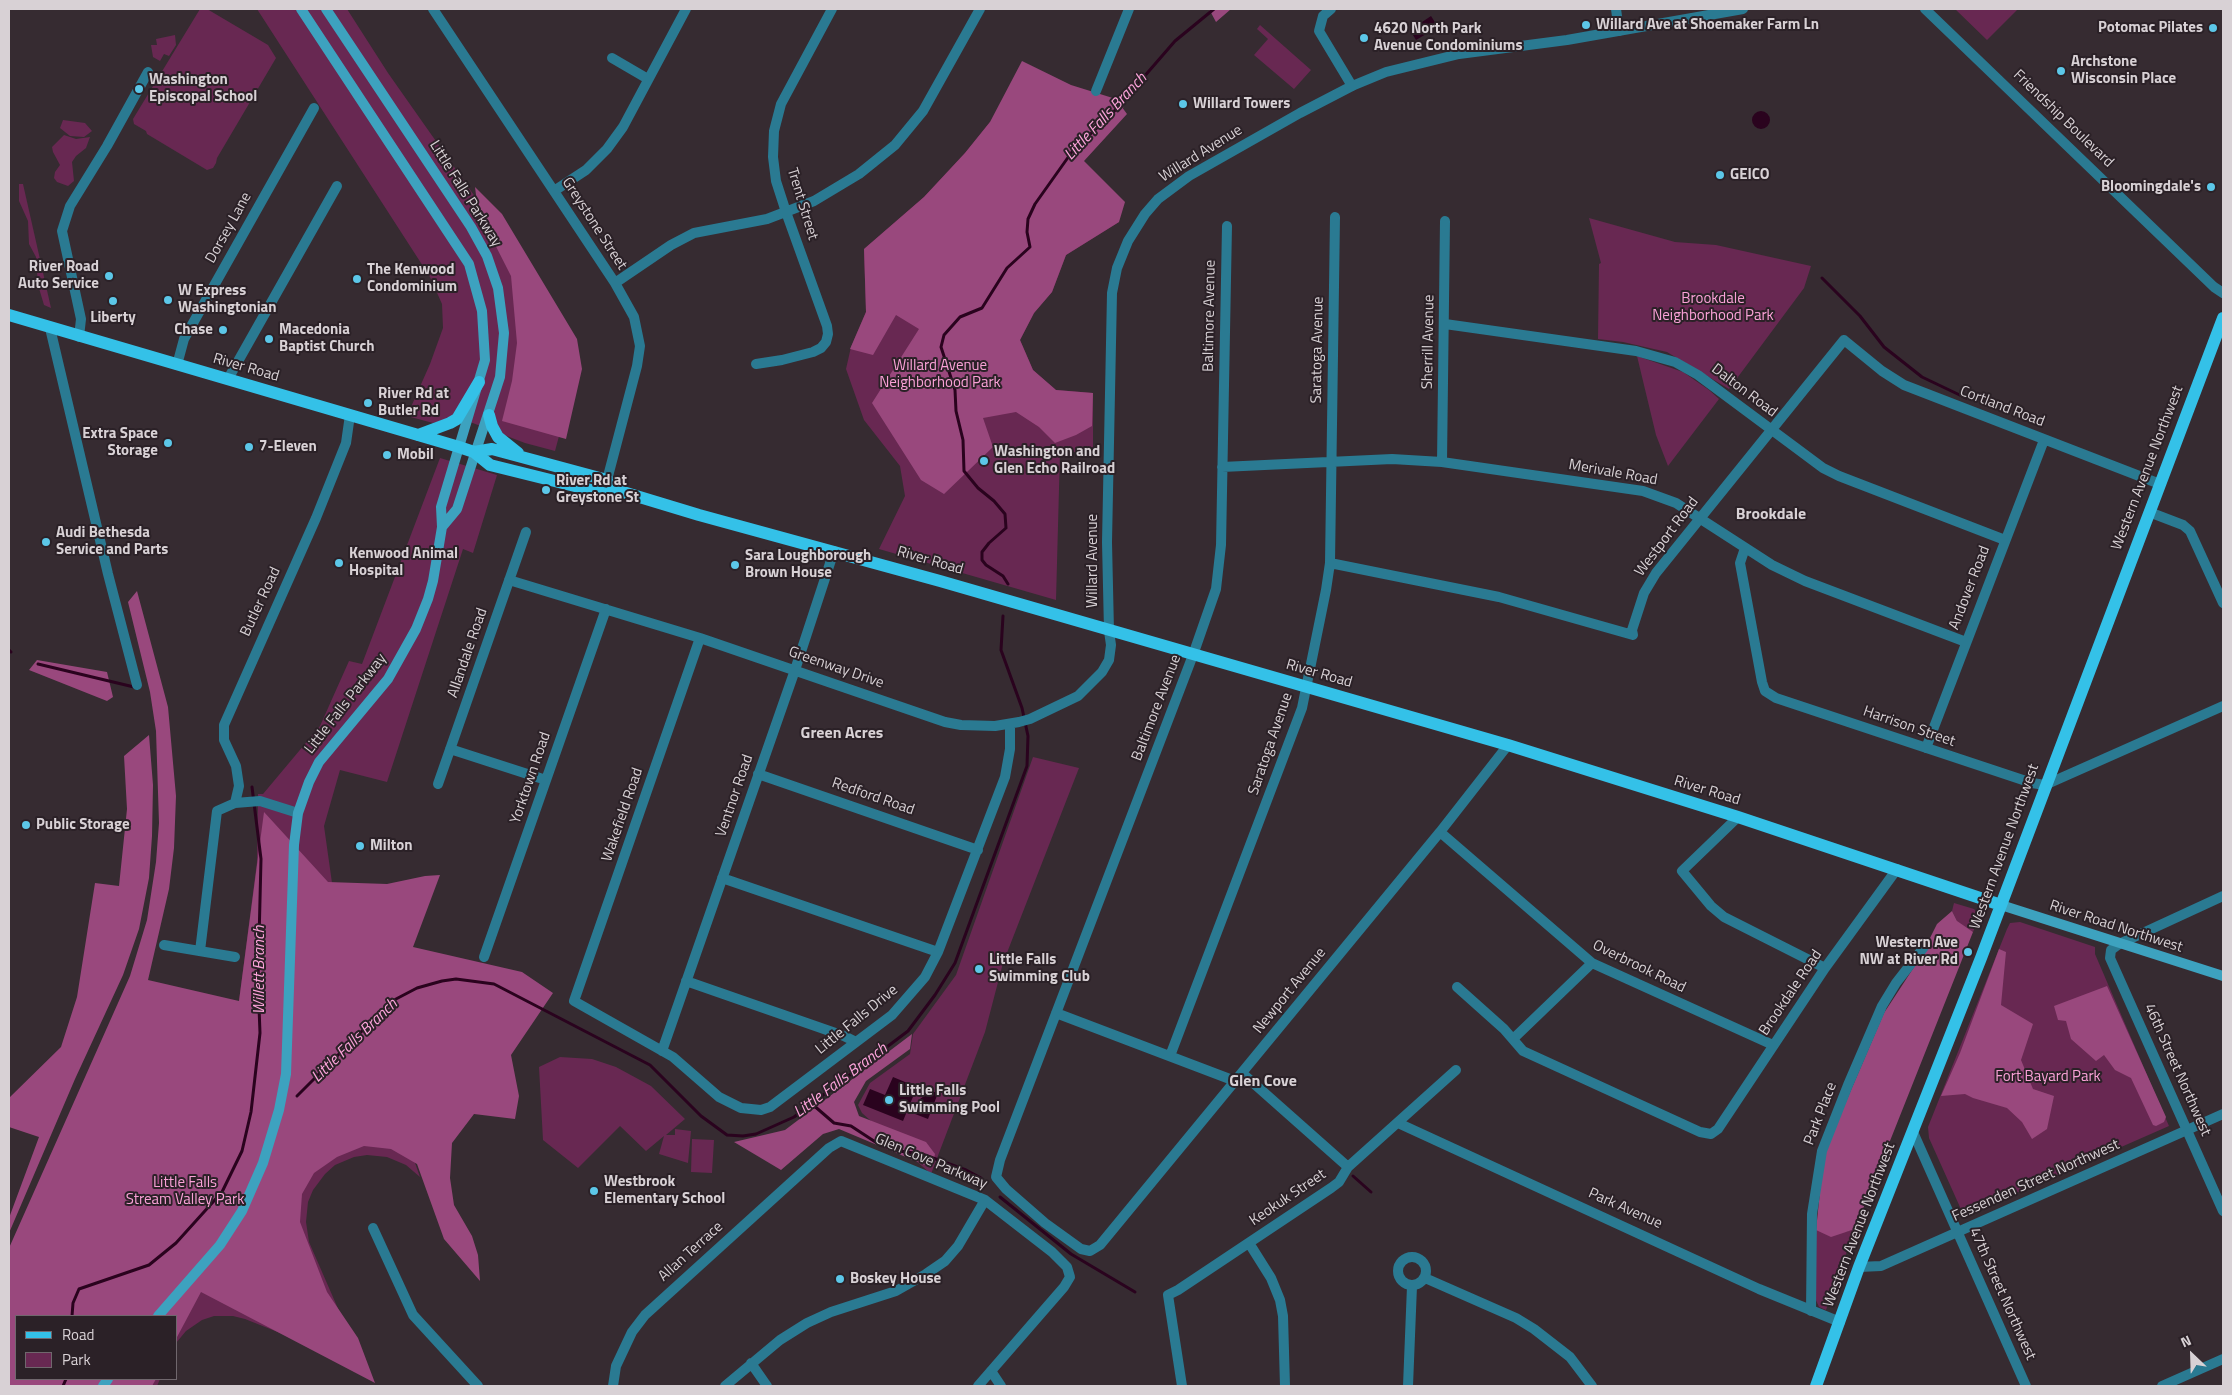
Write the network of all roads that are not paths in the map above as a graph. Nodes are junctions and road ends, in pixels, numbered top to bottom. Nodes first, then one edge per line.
1 (301, 9) edge
2 (326, 9) edge
3 (433, 9) edge
4 (686, 9) edge
5 (832, 9) edge
6 (980, 9) edge
7 (1129, 9) edge
8 (1331, 9) edge
9 (1616, 9) edge
10 (1743, 9) edge
11 (1925, 9) edge
12 (1619, 30) junction
13 (612, 58) dead end
14 (148, 72) dead end
15 (648, 79) junction
16 (1352, 86) junction
17 (1096, 91) dead end
18 (314, 108) dead end
19 (338, 186) dead end
20 (554, 191) junction
21 (786, 212) junction
22 (1334, 217) dead end
23 (1446, 221) dead end
24 (1227, 226) dead end
25 (615, 283) junction
26 (2223, 292) edge
27 (9, 315) edge
28 (2223, 318) edge
29 (1445, 324) junction
30 (50, 328) junction
31 (79, 336) junction
32 (1844, 340) joint
33 (756, 364) dead end
34 (177, 365) junction
35 (228, 379) junction
36 (479, 382) junction
37 (350, 415) junction
38 (489, 415) junction
39 (1770, 430) junction
40 (418, 435) junction
41 (2044, 440) junction
42 (459, 447) junction
43 (474, 452) junction
44 (527, 459) junction
45 (1332, 461) junction
46 (1442, 462) junction
47 (1222, 467) junction
48 (608, 480) junction
49 (552, 481) junction
50 (2160, 484) junction
51 (623, 492) junction
52 (2149, 512) junction
53 (1699, 517) junction
54 (442, 527) junction
55 (526, 532) dead end
56 (2005, 540) junction
57 (1745, 548) junction
58 (834, 551) junction
59 (1330, 563) junction
60 (509, 580) junction
61 (2223, 603) edge
62 (606, 609) junction
63 (1109, 631) junction
64 (700, 638) junction
65 (1966, 642) junction
66 (1193, 655) junction
67 (795, 670) junction
68 (137, 685) dead end
69 (1306, 687) junction
70 (2223, 706) edge
71 (1014, 723) junction
72 (1508, 745) junction
73 (1926, 748) junction
74 (450, 749) junction
75 (758, 774) junction
76 (546, 780) junction
77 (438, 784) dead end
78 (2046, 785) junction
79 (235, 802) junction
80 (298, 813) junction
81 (1738, 817) junction
82 (1440, 832) junction
83 (978, 850) junction
84 (1897, 869) junction
85 (722, 878) junction
86 (2223, 896) edge
87 (2000, 905) junction
88 (2118, 944) junction
89 (164, 945) dead end
90 (1924, 947) dead end
91 (200, 951) junction
92 (938, 952) junction
93 (235, 957) dead end
94 (484, 957) dead end
95 (1592, 963) junction
96 (1825, 968) junction
97 (2223, 976) edge
98 (686, 981) junction
99 (1457, 987) dead end
100 (574, 1001) joint
101 (1056, 1014) junction
102 (1512, 1038) junction
103 (856, 1042) junction
104 (1773, 1045) junction
105 (662, 1050) junction
106 (1170, 1056) junction
107 (1456, 1070) dead end
108 (1242, 1072) junction
109 (1235, 1081) junction
110 (2223, 1114) edge
111 (1398, 1123) junction
112 (2187, 1130) junction
113 (1913, 1132) junction
114 (841, 1141) joint
115 (1348, 1167) junction
116 (996, 1177) joint
117 (986, 1200) junction
118 (2223, 1211) edge
119 (373, 1228) dead end
120 (1958, 1232) junction
121 (1249, 1243) junction
122 (1090, 1251) joint
123 (1859, 1267) junction
124 (1425, 1278) junction
125 (1412, 1286) junction
126 (1811, 1311) junction
127 (159, 1315) edge
128 (1840, 1322) junction
129 (2223, 1359) edge
130 (751, 1363) junction
131 (991, 1371) junction
132 (478, 1386) edge
133 (613, 1386) edge
134 (725, 1386) edge
135 (767, 1386) edge
136 (978, 1386) edge
137 (1001, 1386) edge
138 (1182, 1386) edge
139 (1285, 1386) edge
140 (1408, 1386) edge
141 (1592, 1386) edge
142 (1816, 1386) edge
143 (2026, 1386) edge
144 (2162, 1386) edge

1 - 36 main road, Little Falls Parkway
2 - 38 main road, Little Falls Parkway
3 - 20 street, Greystone Street
4 - 15 street
5 - 21 street, Trent Street
6 - 21 street
7 - 17 street
8 - 16 street
9 - 12 street
10 - 12 street, Willard Avenue
11 - 26 street, Friendship Boulevard
12 - 16 street, Willard Avenue
13 - 15 street
14 - 31 street
15 - 20 street
16 - 63 street, Willard Avenue
18 - 34 street, Dorsey Lane
19 - 35 street
20 - 25 street, Greystone Street
21 - 25 street
21 - 33 street, Trent Street
22 - 45 street, Saratoga Avenue
23 - 29 street, Sherrill Avenue
24 - 47 street, Baltimore Avenue
25 - 48 street, Greystone Street
27 - 30 main road, River Road
28 - 50 main road, Western Avenue Northwest
29 - 39 street, Dalton Road
29 - 46 street, Sherrill Avenue
30 - 31 main road, River Road
30 - 68 street
31 - 34 main road, River Road
32 - 39 street, Westport Road
32 - 41 street, Cortland Road
34 - 35 main road, River Road
35 - 37 main road, River Road
36 - 40 main road
36 - 42 main road, Little Falls Parkway
37 - 40 main road, River Road
37 - 79 street, Butler Road
38 - 43 main road, Little Falls Parkway
38 - 44 main road
39 - 53 street, Westport Road
39 - 56 street, Dalton Road
40 - 42 main road, River Road
41 - 50 street, Cortland Road
41 - 56 street, Andover Road
42 - 43 main road, River Road
42 - 54 main road, Little Falls Parkway
43 - 44 main road, River Road
43 - 49 main road, River Road
43 - 54 main road, Little Falls Parkway
44 - 48 main road, River Road
45 - 46 street, Merivale Road
45 - 47 street, Merivale Road
45 - 59 street, Saratoga Avenue
46 - 53 street, Merivale Road
47 - 66 street, Baltimore Avenue
48 - 49 main road
48 - 51 main road, River Road
49 - 51 main road, River Road
50 - 52 main road, Western Avenue Northwest
51 - 58 main road, River Road
52 - 61 street
52 - 78 main road, Western Avenue Northwest
53 - 57 street, Merivale Road
53 - 59 street, Westport Road
54 - 80 main road, Little Falls Parkway
55 - 60 street, Allandale Road
56 - 65 street, Andover Road
57 - 65 street, Merivale Road
57 - 73 street, Harrison Street
58 - 63 main road, River Road
58 - 67 street, Ventnor Road
59 - 69 street, Saratoga Avenue
60 - 62 street, Greenway Drive
60 - 74 street, Allandale Road
62 - 64 street, Greenway Drive
62 - 76 street, Yorktown Road
63 - 66 main road, River Road
63 - 71 street, Greenway Drive
64 - 67 street, Greenway Drive
64 - 100 street, Wakefield Road
65 - 73 street, Andover Road
66 - 69 main road, River Road
66 - 101 street, Baltimore Avenue
67 - 71 street, Greenway Drive
67 - 75 street, Ventnor Road
69 - 72 main road, River Road
69 - 106 street, Saratoga Avenue
70 - 78 street
71 - 83 street, Little Falls Drive
72 - 81 main road, River Road
72 - 82 street, Newport Avenue
73 - 78 street, Harrison Street
74 - 76 street
74 - 77 street, Allandale Road
75 - 83 street, Redford Road
75 - 85 street, Ventnor Road
76 - 94 street, Yorktown Road
78 - 87 main road, Western Avenue Northwest
79 - 80 street
79 - 91 street
80 - 127 main road, Little Falls Parkway
81 - 84 main road, River Road
81 - 96 street
82 - 95 street, Overbrook Road
82 - 108 street, Newport Avenue
83 - 92 street, Little Falls Drive
84 - 87 main road, River Road
84 - 96 street, Brookdale Road
85 - 92 street
85 - 98 street, Ventnor Road
86 - 88 street
87 - 88 main road, River Road Northwest
87 - 113 main road, Western Avenue Northwest
88 - 97 main road, River Road Northwest
88 - 112 street, 46th Street Northwest
89 - 91 street
90 - 126 street, Park Place
91 - 93 street
92 - 103 street, Little Falls Drive
95 - 102 street
95 - 104 street, Overbrook Road
96 - 104 street, Brookdale Road
98 - 103 street
98 - 105 street, Ventnor Road
99 - 102 street
100 - 105 street, Little Falls Drive
101 - 106 street
101 - 116 street, Baltimore Avenue
102 - 104 street, Brookdale Road
103 - 105 street, Little Falls Drive
106 - 109 street
107 - 111 street, Keokuk Street
108 - 109 street, Newport Avenue
108 - 115 street
109 - 122 street, Newport Avenue
110 - 112 street, Fessenden Street Northwest
111 - 115 street, Keokuk Street
111 - 126 street, Park Avenue
112 - 118 street, 46th Street Northwest
112 - 120 street, Fessenden Street Northwest
113 - 120 street, 47th Street Northwest
113 - 123 main road, Western Avenue Northwest
114 - 117 street, Glen Cove Parkway
114 - 133 street, Allan Terrace
115 - 121 street, Keokuk Street
116 - 122 street, Glen Cove Parkway
117 - 130 street
117 - 131 street, Glen Cove Parkway
119 - 132 street
120 - 123 street, Fessenden Street Northwest
120 - 143 street, 47th Street Northwest
121 - 138 street, Keokuk Street
121 - 139 street
123 - 128 main road, Western Avenue Northwest
124 - 125 street
124 - 125 street
124 - 141 street
125 - 140 street
126 - 128 street, Park Avenue
128 - 142 main road, Western Avenue Northwest
129 - 144 street
130 - 134 street
130 - 135 street
131 - 136 street
131 - 137 street

